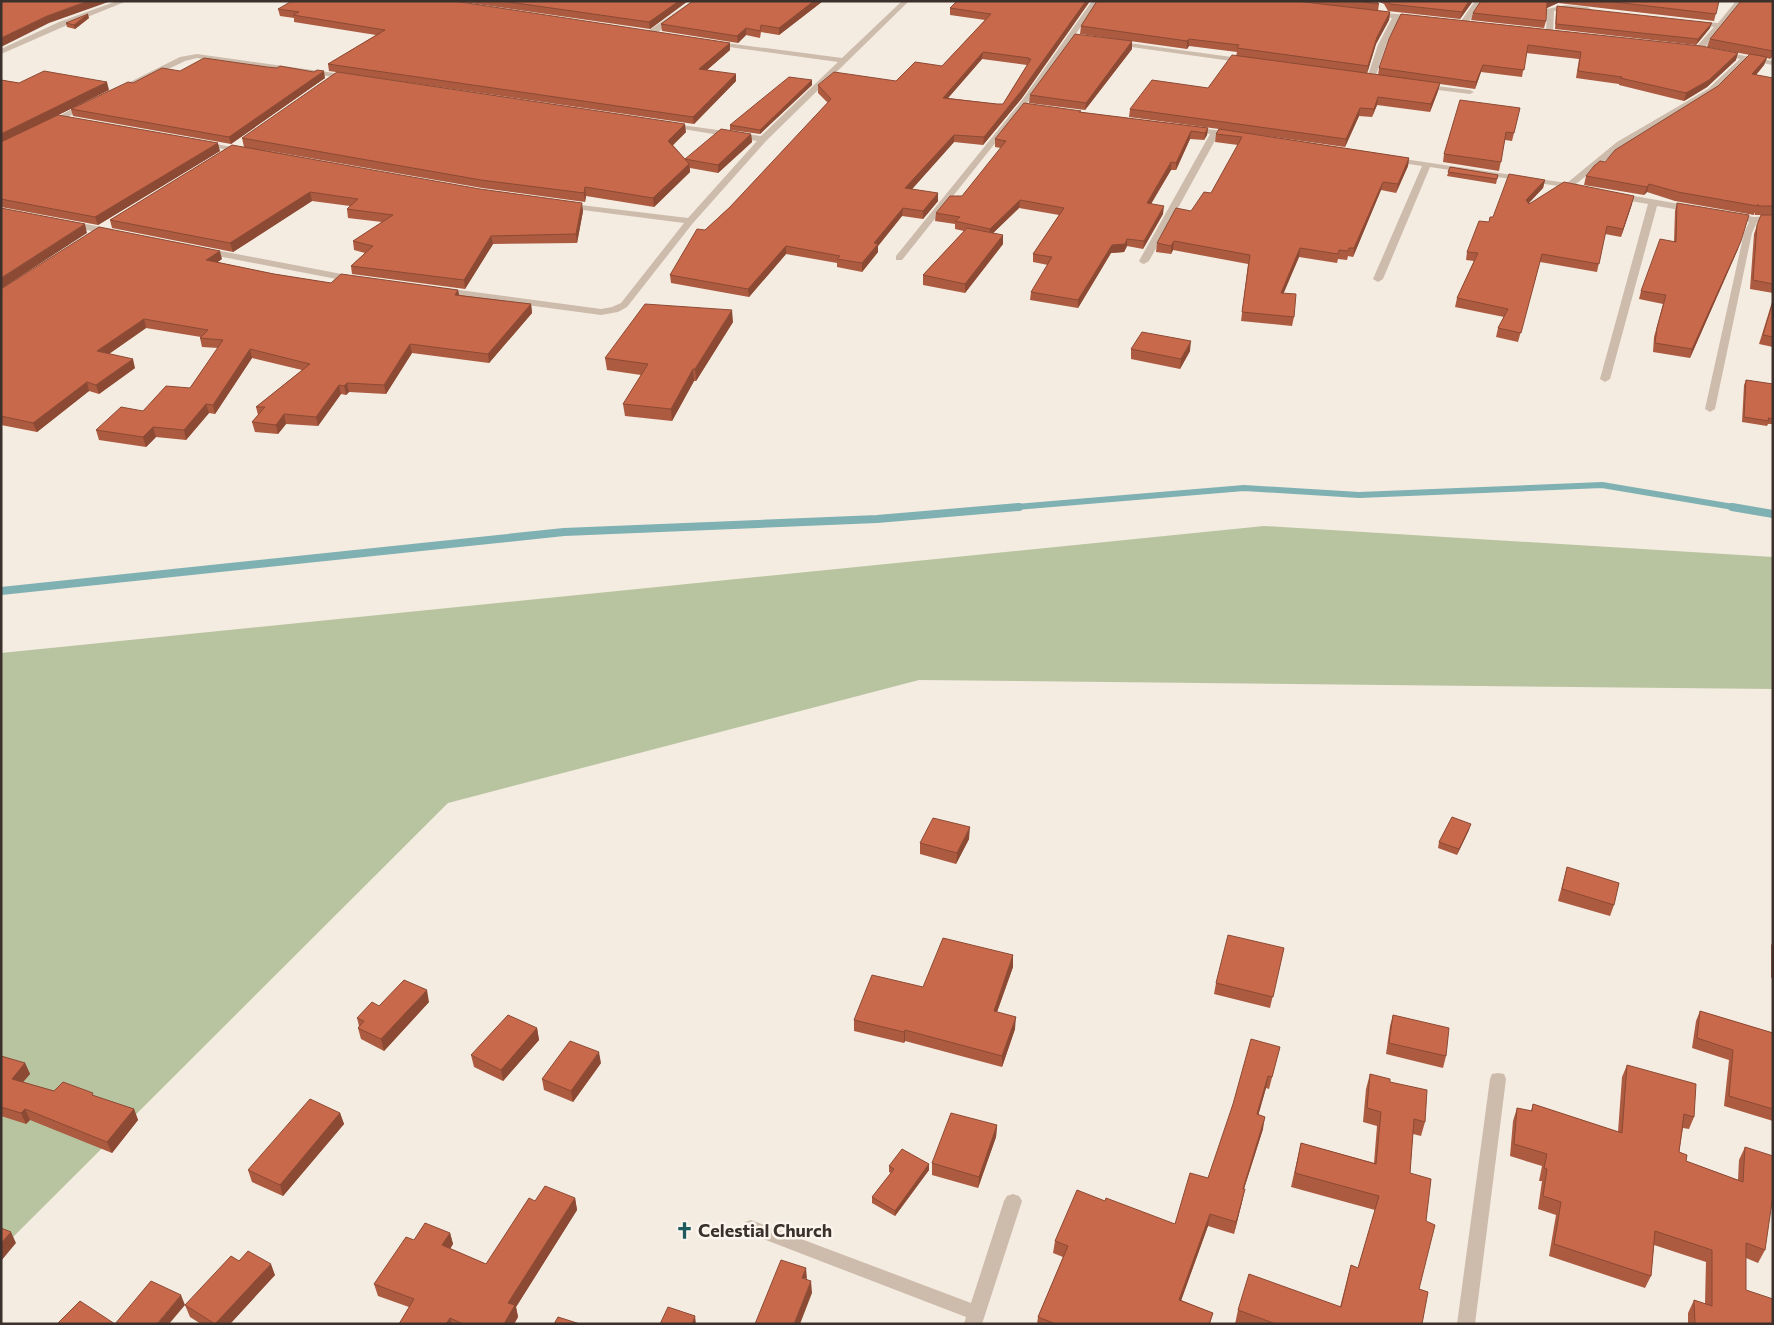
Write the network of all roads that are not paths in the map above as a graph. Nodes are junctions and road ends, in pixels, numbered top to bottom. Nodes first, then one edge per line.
1 (124, 1) edge
2 (697, 1) edge
3 (906, 1) edge
4 (1096, 1) edge
5 (1479, 1) edge
6 (1740, 1) edge
7 (1377, 5) edge
8 (1594, 10) edge
9 (1367, 13) edge
10 (1384, 15) junction
11 (1397, 16) junction
12 (1426, 20) edge
13 (1690, 22) edge
14 (1454, 23) edge
15 (1463, 24) junction
16 (1473, 25) edge
17 (1718, 25) junction
18 (641, 32) edge
19 (1539, 32) edge
20 (651, 33) junction
21 (1549, 33) junction
22 (660, 34) edge
23 (1558, 34) edge
24 (1072, 37) junction
25 (1082, 38) edge
26 (706, 42) edge
27 (1111, 42) edge
28 (1689, 48) edge
29 (1699, 50) junction
30 (1708, 51) edge
31 (1, 52) edge
32 (1718, 52) edge
33 (1746, 57) junction
34 (846, 61) junction
35 (1256, 62) edge
36 (1773, 63) edge
37 (338, 75) junction
38 (1362, 77) edge
39 (357, 78) edge
40 (1371, 78) junction
41 (1381, 80) edge
42 (330, 81) edge
43 (1411, 84) edge
44 (1470, 92) edge
45 (112, 93) edge
46 (95, 101) edge
47 (1022, 106) junction
48 (1031, 107) edge
49 (59, 118) junction
50 (78, 121) edge
51 (666, 124) edge
52 (43, 126) edge
53 (1186, 128) edge
54 (1215, 132) junction
55 (1244, 136) edge
56 (763, 139) junction
57 (194, 142) edge
58 (240, 143) edge
59 (232, 149) junction
60 (251, 152) edge
61 (224, 154) edge
62 (1380, 157) edge
63 (1427, 165) junction
64 (1569, 186) junction
65 (1587, 190) edge
66 (1606, 194) edge
67 (558, 203) edge
68 (1653, 203) junction
69 (1699, 211) edge
70 (1718, 214) edge
71 (1773, 219) edge
72 (116, 220) edge
73 (1754, 220) junction
74 (690, 221) junction
75 (61, 222) edge
76 (95, 233) junction
77 (119, 234) edge
78 (198, 250) edge
79 (899, 258) dead end
80 (1144, 261) dead end
81 (1378, 279) dead end
82 (364, 281) edge
83 (433, 290) edge
84 (1605, 379) dead end
85 (1710, 409) dead end
86 (1498, 1078) dead end
87 (1013, 1201) dead end
88 (751, 1227) dead end
89 (975, 1318) edge
90 (1466, 1324) edge

1 - 31 street
2 - 20 street
3 - 34 street
4 - 24 street
5 - 15 street
6 - 17 street
7 - 10 street
8 - 21 street
9 - 10 street
10 - 11 street
11 - 12 street
11 - 40 street
13 - 17 street
14 - 15 street
15 - 16 street
17 - 29 street
18 - 20 street
19 - 21 street
20 - 22 street
21 - 23 street
24 - 25 street
24 - 47 street
26 - 34 street
27 - 35 street
28 - 29 street
29 - 30 street
32 - 33 street
33 - 36 street
33 - 64 street
34 - 56 street
37 - 39 street
37 - 42 street
37 - 45 street
38 - 40 street
40 - 41 street
43 - 44 street
46 - 49 street
47 - 48 street
47 - 79 street
49 - 50 street
49 - 52 street
51 - 56 street
53 - 54 street
54 - 55 street
54 - 80 street
56 - 74 street
57 - 59 street
58 - 59 street
59 - 60 street
59 - 61 street
62 - 63 street
63 - 64 street
63 - 81 street
64 - 65 street
66 - 68 street
67 - 74 street
68 - 69 street
68 - 84 street
70 - 73 street
71 - 73 street
72 - 76 street
73 - 85 street
74 - 83 street
75 - 76 street
76 - 77 street
78 - 82 street
86 - 90 street
87 - 89 street
88 - 89 street

